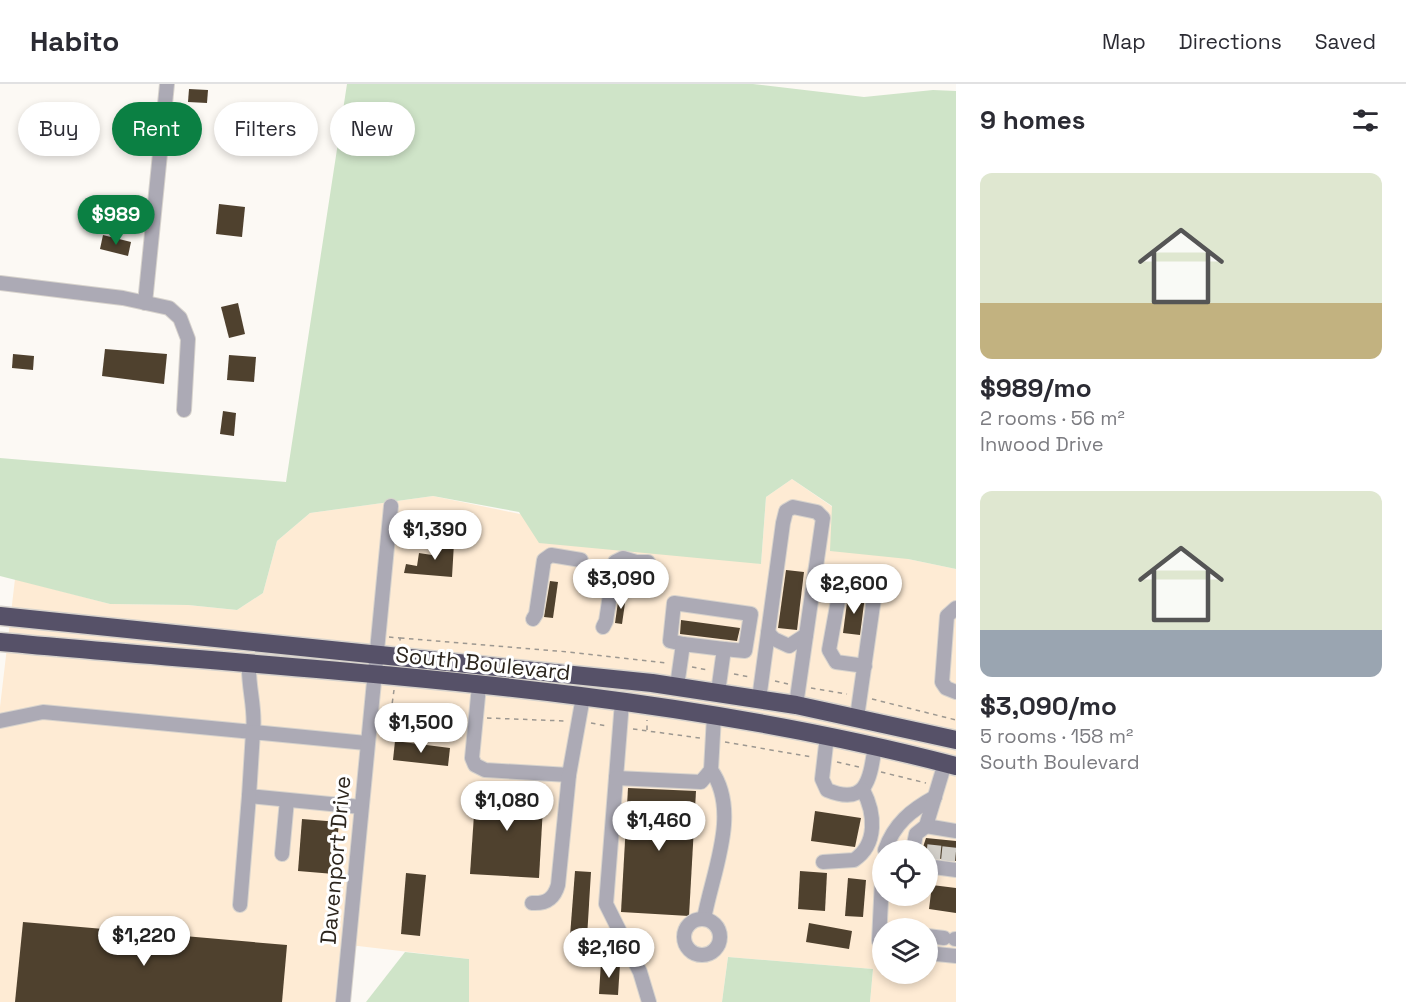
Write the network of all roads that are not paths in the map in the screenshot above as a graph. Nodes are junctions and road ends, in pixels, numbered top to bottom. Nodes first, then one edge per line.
1 (167, 84) edge
2 (0, 283) edge
3 (145, 303) junction
4 (184, 410) dead end
5 (391, 506) dead end
6 (581, 560) dead end
7 (648, 562) dead end
8 (956, 608) edge
9 (0, 616) edge
10 (533, 619) dead end
11 (603, 627) dead end
12 (768, 633) junction
13 (806, 635) junction
14 (0, 642) edge
15 (682, 644) junction
16 (724, 649) junction
17 (377, 654) junction
18 (465, 663) junction
19 (249, 665) junction
20 (865, 666) junction
21 (375, 675) junction
22 (422, 680) junction
23 (479, 686) junction
24 (677, 686) junction
25 (718, 692) junction
26 (956, 692) edge
27 (583, 697) junction
28 (759, 699) junction
29 (622, 702) junction
30 (788, 704) junction
31 (714, 716) junction
32 (857, 717) junction
33 (0, 721) edge
34 (254, 732) junction
35 (826, 736) junction
36 (956, 740) edge
37 (366, 743) junction
38 (875, 746) junction
39 (952, 760) edge
40 (711, 770) junction
41 (570, 776) junction
42 (616, 778) junction
43 (862, 790) junction
44 (937, 791) junction
45 (249, 796) junction
46 (287, 800) junction
47 (361, 807) junction
48 (942, 832) edge
49 (889, 840) edge
50 (915, 840) edge
51 (282, 854) dead end
52 (823, 862) dead end
53 (532, 903) dead end
54 (240, 905) dead end
55 (704, 919) dead end
56 (938, 954) edge
57 (956, 956) edge
58 (343, 1002) edge
59 (649, 1002) edge

1 - 3 street
2 - 3 street
3 - 4 street
5 - 17 street, Davenport Drive
6 - 10 street
7 - 11 street
8 - 26 street
9 - 17 highway, South Boulevard
12 - 13 street
12 - 13 street
12 - 28 street
13 - 30 street
14 - 19 highway, South Boulevard
15 - 16 street
15 - 16 street
15 - 24 street
16 - 25 street
17 - 18 highway, South Boulevard
17 - 21 street, Davenport Drive
18 - 22 highway
18 - 24 highway, South Boulevard
19 - 21 highway, South Boulevard
19 - 34 street
20 - 20 street
20 - 32 street
21 - 22 highway, South Boulevard
21 - 37 street, Davenport Drive
22 - 23 highway, South Boulevard
23 - 27 highway, South Boulevard
23 - 41 street
24 - 25 highway, South Boulevard
25 - 28 highway, South Boulevard
27 - 29 highway, South Boulevard
27 - 41 street
28 - 30 highway, South Boulevard
29 - 31 highway, South Boulevard
29 - 42 street
30 - 31 highway
30 - 32 highway, South Boulevard
31 - 35 highway, South Boulevard
31 - 40 street
32 - 36 highway, South Boulevard
33 - 34 street
34 - 37 street
34 - 45 street
35 - 38 highway, South Boulevard
35 - 43 street
37 - 47 street, Davenport Drive
38 - 39 highway, South Boulevard
38 - 43 street
39 - 44 street
40 - 42 street
40 - 55 street
41 - 53 street
42 - 59 street
43 - 52 street
44 - 48 street
44 - 49 street
45 - 46 street
45 - 54 street
46 - 47 street
46 - 51 street
47 - 58 street, Davenport Drive
48 - 50 street
56 - 57 street

